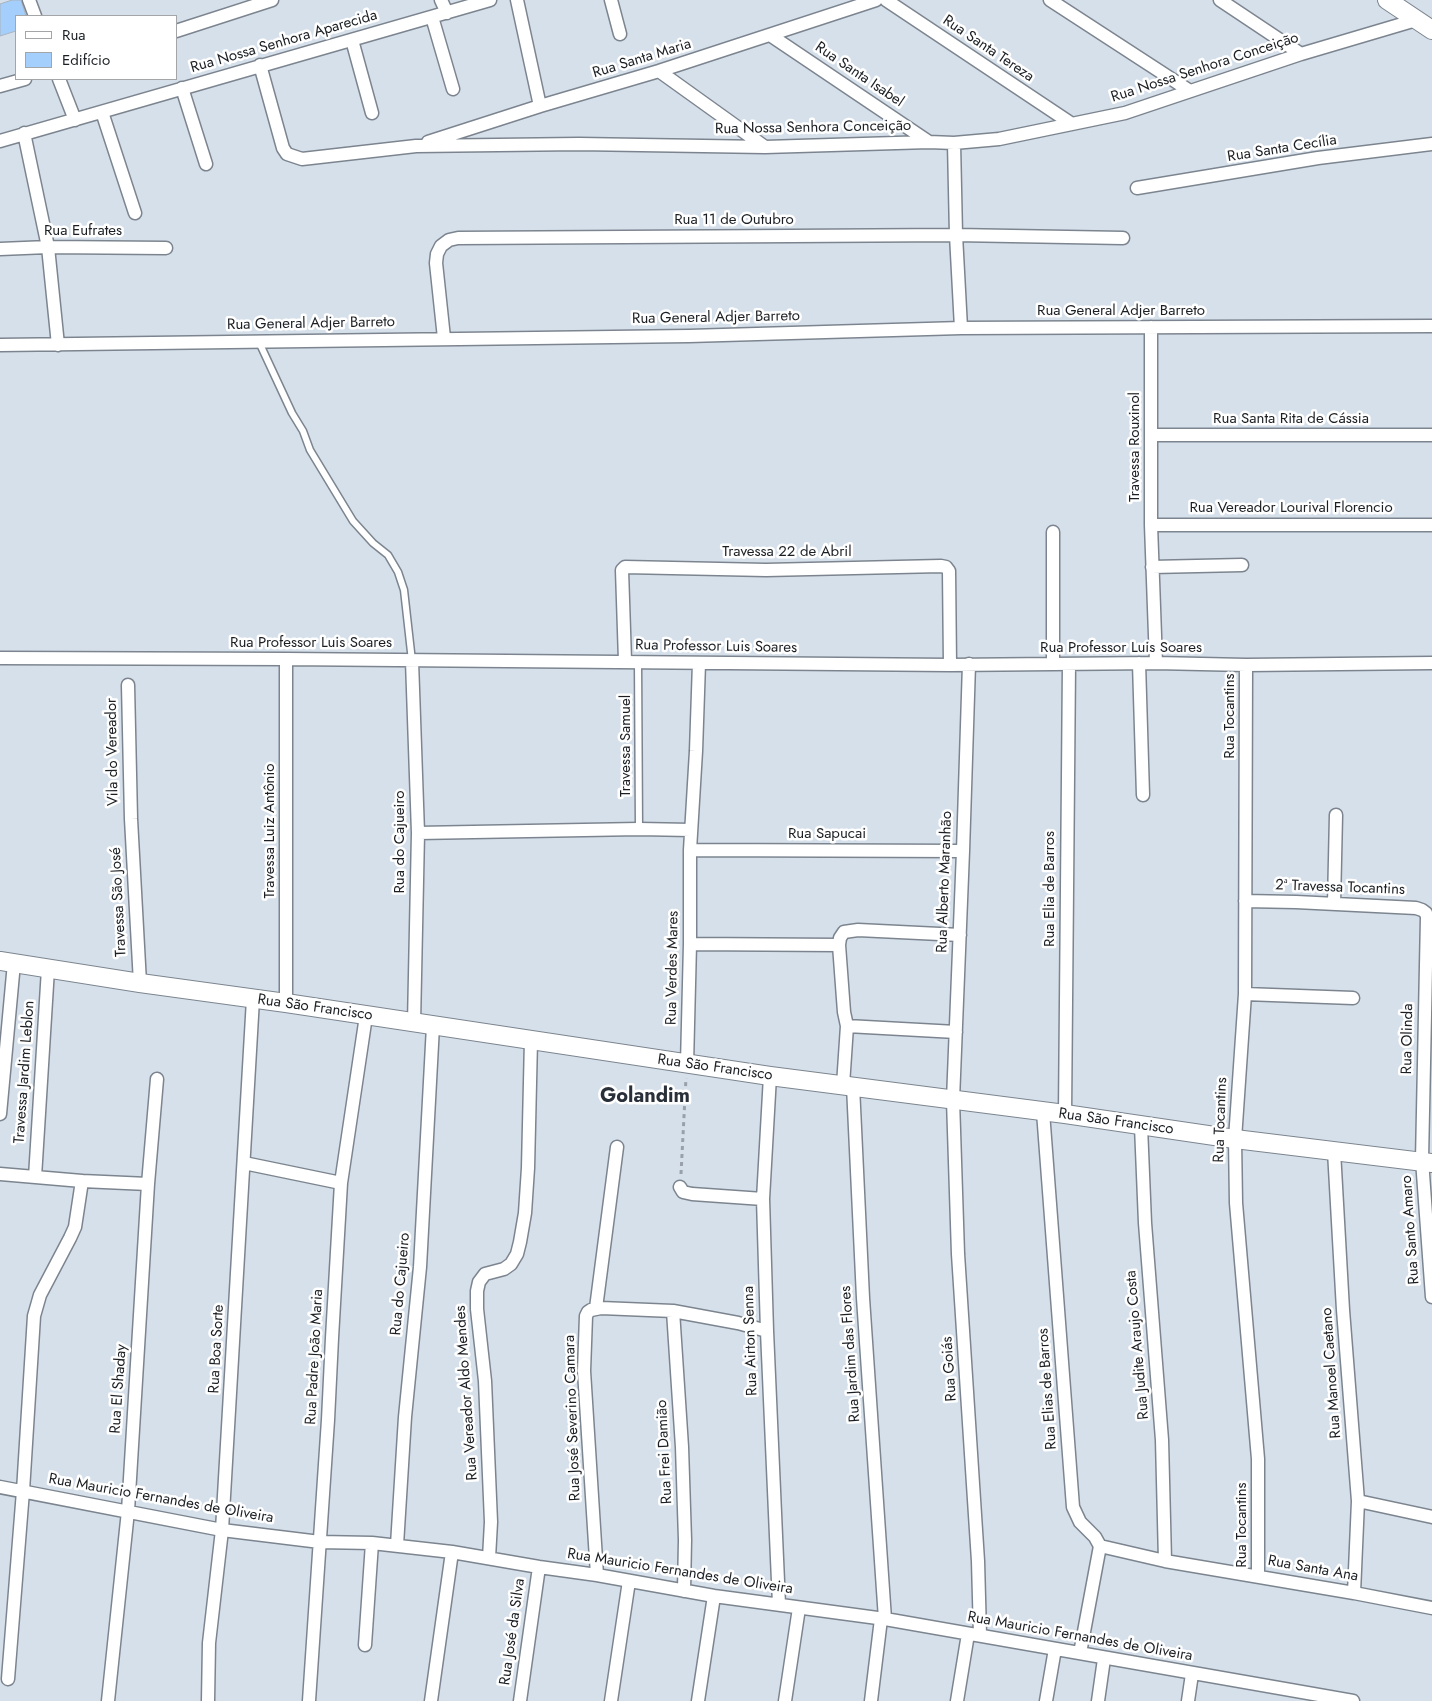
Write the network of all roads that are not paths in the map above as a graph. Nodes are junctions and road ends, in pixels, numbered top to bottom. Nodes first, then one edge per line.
1 (29, 0) edge
2 (272, 0) edge
3 (442, 0) edge
4 (490, 0) edge
5 (517, 0) edge
6 (611, 0) edge
7 (876, 0) edge
8 (886, 0) edge
9 (1050, 0) edge
10 (1220, 0) edge
11 (1387, 0) edge
12 (447, 13) junction
13 (35, 15) edge
14 (432, 17) junction
15 (1416, 20) junction
16 (178, 30) edge
17 (1432, 30) edge
18 (620, 34) dead end
19 (770, 35) junction
20 (352, 40) junction
21 (1300, 54) junction
22 (260, 65) junction
23 (659, 71) junction
24 (21, 80) edge
25 (59, 80) edge
26 (0, 86) edge
27 (182, 88) junction
28 (453, 89) dead end
29 (1190, 91) junction
30 (540, 106) junction
31 (102, 112) junction
32 (372, 113) dead end
33 (75, 120) junction
34 (1072, 124) junction
35 (24, 133) junction
36 (0, 141) edge
37 (929, 142) junction
38 (954, 144) junction
39 (1432, 144) edge
40 (416, 146) junction
41 (765, 147) junction
42 (206, 164) dead end
43 (1137, 188) dead end
44 (135, 213) dead end
45 (956, 235) junction
46 (1123, 238) dead end
47 (48, 247) junction
48 (0, 248) edge
49 (166, 248) dead end
50 (1432, 326) edge
51 (1151, 327) junction
52 (961, 328) junction
53 (444, 338) junction
54 (258, 341) junction
55 (0, 345) edge
56 (58, 345) junction
57 (1151, 435) junction
58 (1432, 435) edge
59 (1151, 524) junction
60 (1432, 525) edge
61 (1053, 532) dead end
62 (1242, 565) dead end
63 (1152, 567) junction
64 (0, 658) edge
65 (286, 659) junction
66 (412, 661) junction
67 (625, 661) junction
68 (638, 662) junction
69 (699, 663) junction
70 (1139, 663) junction
71 (1156, 663) junction
72 (1432, 663) edge
73 (968, 664) junction
74 (1053, 664) junction
75 (1069, 664) junction
76 (950, 665) junction
77 (1246, 665) junction
78 (128, 685) dead end
79 (1143, 796) dead end
80 (1336, 815) dead end
81 (131, 819) joint
82 (639, 829) junction
83 (691, 830) junction
84 (418, 833) junction
85 (690, 850) junction
86 (963, 851) junction
87 (1245, 901) junction
88 (1334, 904) junction
89 (1427, 919) joint
90 (960, 935) junction
91 (690, 944) junction
92 (839, 945) junction
93 (7, 962) edge
94 (48, 969) junction
95 (140, 983) junction
96 (1245, 994) junction
97 (1353, 998) dead end
98 (252, 999) junction
99 (286, 1003) junction
100 (366, 1016) junction
101 (414, 1023) junction
102 (433, 1026) junction
103 (847, 1026) junction
104 (956, 1032) junction
105 (531, 1040) junction
106 (687, 1064) junction
107 (770, 1076) junction
108 (157, 1079) dead end
109 (848, 1086) junction
110 (953, 1100) junction
111 (1043, 1112) junction
112 (0, 1114) edge
113 (1065, 1114) junction
114 (1141, 1126) junction
115 (1235, 1139) junction
116 (616, 1146) dead end
117 (1334, 1151) junction
118 (1427, 1161) edge
119 (244, 1163) junction
120 (0, 1174) edge
121 (35, 1177) junction
122 (82, 1181) junction
123 (342, 1183) junction
124 (148, 1184) junction
125 (680, 1187) road end
126 (763, 1199) junction
127 (1432, 1297) edge
128 (596, 1308) junction
129 (673, 1311) junction
130 (767, 1331) junction
131 (0, 1487) edge
132 (23, 1491) junction
133 (1358, 1501) junction
134 (128, 1511) junction
135 (1432, 1517) edge
136 (222, 1530) junction
137 (320, 1542) junction
138 (372, 1543) junction
139 (397, 1545) junction
140 (1100, 1546) junction
141 (452, 1552) junction
142 (490, 1558) junction
143 (1165, 1561) junction
144 (539, 1567) junction
145 (597, 1575) junction
146 (1258, 1576) junction
147 (629, 1581) junction
148 (684, 1591) junction
149 (1354, 1593) junction
150 (714, 1596) junction
151 (779, 1604) junction
152 (799, 1608) junction
153 (1432, 1608) edge
154 (883, 1619) junction
155 (974, 1634) junction
156 (364, 1645) dead end
157 (1055, 1649) junction
158 (1080, 1654) junction
159 (1104, 1658) junction
160 (1192, 1674) junction
161 (8, 1679) dead end
162 (1279, 1695) edge
163 (108, 1701) edge
164 (208, 1701) edge
165 (309, 1701) edge
166 (431, 1701) edge
167 (520, 1701) edge
168 (611, 1701) edge
169 (698, 1701) edge
170 (784, 1701) edge
171 (871, 1701) edge
172 (957, 1701) edge
173 (1046, 1701) edge
174 (1098, 1701) edge
175 (1188, 1701) edge
176 (1353, 1701) edge

1 - 13 street
2 - 16 street
3 - 12 street
4 - 12 street, Rua Nossa Senhora Aparecida
5 - 30 street
6 - 18 street
7 - 19 street, Rua Santa Maria
8 - 34 street, Rua Santa Tereza
9 - 29 street
10 - 21 street
11 - 15 street
12 - 14 street, Rua Nossa Senhora Aparecida
14 - 20 street, Rua Nossa Senhora Aparecida
14 - 28 street
15 - 17 street
15 - 21 street, Rua Nossa Senhora Conceição
19 - 23 street, Rua Santa Maria
19 - 37 street, Rua Santa Isabel
20 - 22 street, Rua Nossa Senhora Aparecida
20 - 32 street
21 - 29 street, Rua Nossa Senhora Conceição
22 - 27 street, Rua Nossa Senhora Aparecida
22 - 40 street, Rua Nossa Senhora Conceição
23 - 30 street, Rua Santa Maria
23 - 41 street
24 - 26 street
25 - 33 street
27 - 31 street, Rua Nossa Senhora Aparecida
27 - 42 street
29 - 34 street, Rua Nossa Senhora Conceição
30 - 40 street, Rua Santa Maria
31 - 33 street, Rua Nossa Senhora Aparecida
31 - 44 street
33 - 35 street, Rua Nossa Senhora Aparecida
34 - 38 street, Rua Nossa Senhora Conceição
35 - 36 street, Rua Nossa Senhora Aparecida
35 - 47 street
37 - 38 street, Rua Nossa Senhora Conceição
37 - 41 street, Rua Nossa Senhora Conceição
38 - 45 street
39 - 43 street, Rua Santa Cecília
40 - 41 street, Rua Nossa Senhora Conceição
45 - 46 street, Rua 11 de Outubro
45 - 52 street
45 - 53 street, Rua 11 de Outubro
47 - 48 street, Rua Eufrates
47 - 49 street, Rua Eufrates
47 - 56 street
50 - 51 street, Rua General Adjer Barreto
51 - 52 street, Rua General Adjer Barreto
51 - 57 street, Travessa Rouxinol
52 - 53 street, Rua General Adjer Barreto
53 - 54 street, Rua General Adjer Barreto
54 - 56 street, Rua General Adjer Barreto
54 - 66 lane
55 - 56 street, Rua General Adjer Barreto
57 - 58 street, Rua Santa Rita de Cássia
57 - 59 street, Travessa Rouxinol
59 - 60 street, Rua Vereador Lourival Florencio
59 - 63 street, Travessa Rouxinol
61 - 74 street
62 - 63 street
63 - 71 street, Travessa Rouxinol
64 - 65 street, Rua Professor Luis Soares
65 - 66 street, Rua Professor Luis Soares
65 - 99 street, Travessa Luiz Antônio
66 - 67 street, Rua Professor Luis Soares
66 - 84 street, Rua do Cajueiro
67 - 68 street, Rua Professor Luis Soares
67 - 76 street, Travessa 22 de Abril
68 - 69 street, Rua Professor Luis Soares
68 - 82 lane, Travessa Samuel
69 - 76 street, Rua Professor Luis Soares
69 - 83 street, Rua Verdes Mares
70 - 71 street, Rua Professor Luis Soares
70 - 75 street, Rua Professor Luis Soares
70 - 79 street
71 - 77 street, Rua Professor Luis Soares
72 - 77 street, Rua Professor Luis Soares
73 - 74 street, Rua Professor Luis Soares
73 - 76 street, Rua Professor Luis Soares
73 - 86 street, Rua Alberto Maranhão
74 - 75 street, Rua Professor Luis Soares
75 - 113 street, Rua Elia de Barros
77 - 87 street, Rua Tocantins
78 - 81 street, Vila do Vereador
80 - 88 street
81 - 95 street, Travessa São José
82 - 83 street
82 - 84 street
83 - 85 street, Rua Verdes Mares
84 - 101 street, Rua do Cajueiro
85 - 86 street, Rua Sapucai
85 - 91 street, Rua Verdes Mares
86 - 90 street, Rua Alberto Maranhão
87 - 88 street, 2ª Travessa Tocantins
87 - 96 street, Rua Tocantins
88 - 89 street, 2ª Travessa Tocantins
89 - 118 street, Rua Olinda
90 - 92 street
90 - 104 street, Rua Alberto Maranhão
91 - 92 street
91 - 106 street, Rua Verdes Mares
92 - 103 street, Rua Jardim das Flores
93 - 94 street, Rua São Francisco
93 - 112 street
94 - 95 street, Rua São Francisco
94 - 121 street, Travessa Jardim Leblon
95 - 98 street, Rua São Francisco
96 - 97 street
96 - 115 street, Rua Tocantins
98 - 99 street, Rua São Francisco
98 - 119 street, Rua Boa Sorte
99 - 100 street, Rua São Francisco
100 - 101 street, Rua São Francisco
100 - 123 street, Rua Padre João Maria
101 - 102 street, Rua São Francisco
102 - 105 street, Rua São Francisco
102 - 139 street, Rua do Cajueiro
103 - 104 street
103 - 109 street, Rua Jardim das Flores
104 - 110 street, Rua Alberto Maranhão
105 - 106 street, Rua São Francisco
105 - 142 street, Rua Vereador Aldo Mendes
106 - 107 street, Rua São Francisco
107 - 109 street, Rua São Francisco
107 - 126 street, Rua Airton Senna
108 - 124 street, Rua El Shaday
109 - 110 street, Rua São Francisco
109 - 154 street, Rua Jardim das Flores
110 - 111 street, Rua São Francisco
110 - 155 street, Rua Goiás
111 - 113 street, Rua São Francisco
111 - 140 street, Rua Elias de Barros
113 - 114 street, Rua São Francisco
114 - 115 street, Rua São Francisco
114 - 143 street, Rua Judite Araujo Costa
115 - 117 street, Rua São Francisco
115 - 146 street, Rua Tocantins
116 - 128 street, Rua José Severino Camara
117 - 118 street, Rua São Francisco
117 - 133 street, Rua Manoel Caetano
118 - 127 street, Rua Santo Amaro
119 - 123 street
119 - 136 street, Rua Boa Sorte
120 - 121 street
121 - 122 street
122 - 124 street
122 - 132 street
123 - 137 street, Rua Padre João Maria
124 - 134 street, Rua El Shaday
125 - 126 street
126 - 130 street, Rua Airton Senna
128 - 129 street
128 - 145 street, Rua José Severino Camara
129 - 130 street
129 - 148 street, Rua Frei Damião
130 - 151 street, Rua Airton Senna
131 - 132 street, Rua Mauricio Fernandes de Oliveira
132 - 134 street, Rua Mauricio Fernandes de Oliveira
132 - 161 street
133 - 135 street
133 - 149 street, Rua Manoel Caetano
134 - 136 street, Rua Mauricio Fernandes de Oliveira
134 - 163 street, Rua El Shaday
136 - 137 street, Rua Mauricio Fernandes de Oliveira
136 - 164 street, Rua Boa Sorte
137 - 138 street, Rua Mauricio Fernandes de Oliveira
137 - 165 street, Rua Padre João Maria
138 - 139 street, Rua Mauricio Fernandes de Oliveira
138 - 156 street
139 - 141 street, Rua Mauricio Fernandes de Oliveira
140 - 143 street, Rua Santa Ana
140 - 158 street
141 - 142 street, Rua Mauricio Fernandes de Oliveira
141 - 166 street
142 - 144 street, Rua Mauricio Fernandes de Oliveira
143 - 146 street, Rua Santa Ana
144 - 145 street, Rua Mauricio Fernandes de Oliveira
144 - 167 street, Rua José da Silva
145 - 147 street, Rua Mauricio Fernandes de Oliveira
146 - 149 street, Rua Santa Ana
147 - 148 street, Rua Mauricio Fernandes de Oliveira
147 - 168 street
148 - 150 street, Rua Mauricio Fernandes de Oliveira
149 - 153 street, Rua Santa Ana
150 - 151 street, Rua Mauricio Fernandes de Oliveira
150 - 169 street
151 - 152 street, Rua Mauricio Fernandes de Oliveira
152 - 154 street, Rua Mauricio Fernandes de Oliveira
152 - 170 street
154 - 155 street, Rua Mauricio Fernandes de Oliveira
154 - 171 street, Rua Jardim das Flores
155 - 157 street, Rua Mauricio Fernandes de Oliveira
155 - 172 street, Rua Goiás
157 - 158 street, Rua Mauricio Fernandes de Oliveira
157 - 173 street
158 - 159 street, Rua Mauricio Fernandes de Oliveira
159 - 160 street, Rua Mauricio Fernandes de Oliveira
159 - 174 street
160 - 162 street, Rua Mauricio Fernandes de Oliveira
160 - 175 street
162 - 176 street, Rua Mauricio Fernandes de Oliveira

